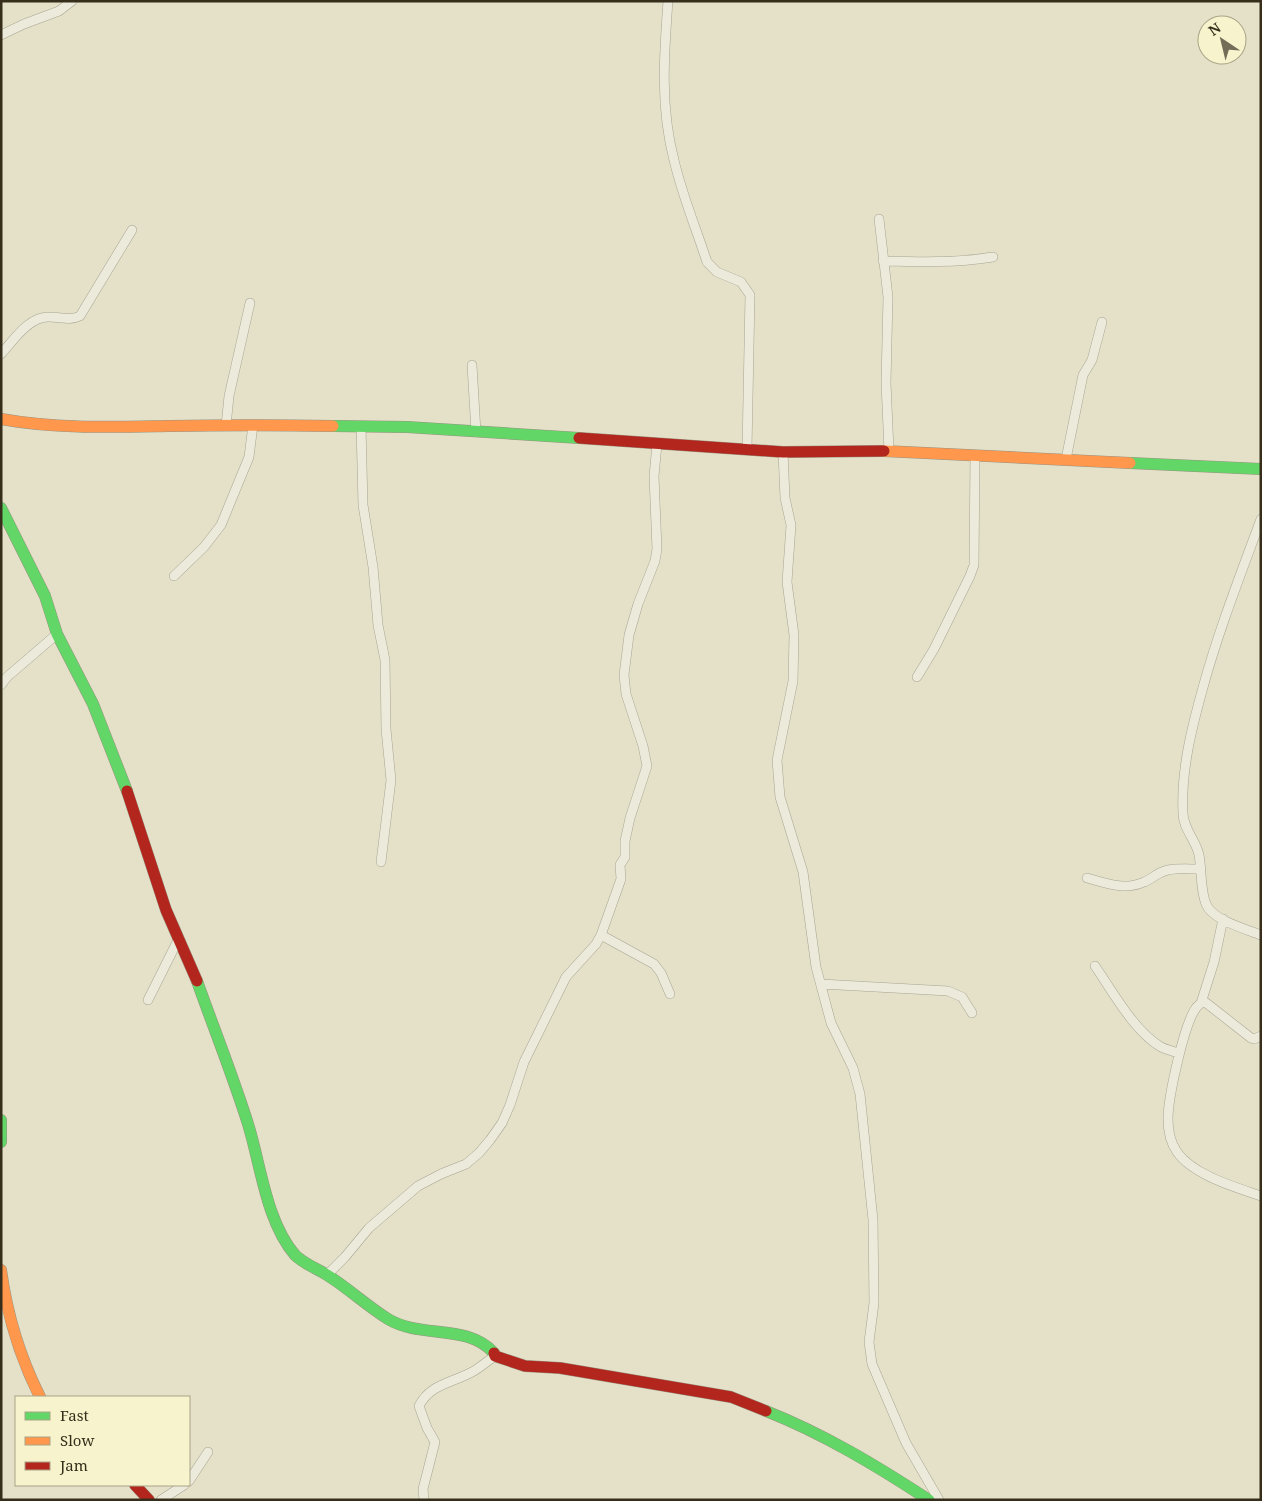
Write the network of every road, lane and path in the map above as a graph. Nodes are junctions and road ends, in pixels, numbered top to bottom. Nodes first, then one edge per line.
1 (72, 1) edge
2 (668, 1) edge
3 (1, 34) edge
4 (879, 219) dead end
5 (132, 230) dead end
6 (993, 257) dead end
7 (883, 261) junction
8 (250, 303) dead end
9 (1102, 322) dead end
10 (1, 354) edge
11 (472, 365) dead end
12 (1, 419) edge
13 (253, 425) junction
14 (226, 426) junction
15 (361, 426) junction
16 (476, 432) junction
17 (657, 444) junction
18 (747, 449) junction
19 (889, 451) junction
20 (783, 452) junction
21 (975, 455) junction
22 (1066, 459) junction
23 (1261, 469) edge
24 (1, 508) edge
25 (1261, 519) edge
26 (174, 576) dead end
27 (56, 634) junction
28 (917, 677) dead end
29 (1, 685) edge
30 (381, 862) dead end
31 (1200, 865) junction
32 (1087, 878) dead end
33 (1223, 919) junction
34 (601, 935) junction
35 (1261, 935) edge
36 (179, 938) junction
37 (1095, 966) dead end
38 (821, 984) junction
39 (670, 994) dead end
40 (148, 1000) dead end
41 (1201, 1003) junction
42 (972, 1014) dead end
43 (1261, 1036) edge
44 (1180, 1054) junction
45 (1, 1120) edge
46 (1, 1142) edge
47 (1261, 1196) edge
48 (1, 1270) edge
49 (327, 1275) junction
50 (494, 1356) junction
51 (39, 1396) edge
52 (208, 1452) dead end
53 (190, 1479) edge
54 (136, 1486) edge
55 (182, 1486) edge
56 (932, 1499) edge
57 (149, 1500) edge
58 (161, 1500) edge
59 (424, 1500) edge

1 - 3 street
2 - 18 street
4 - 7 street
5 - 10 street
6 - 7 street
7 - 19 street
8 - 14 street
9 - 22 street
11 - 16 street
12 - 14 street
13 - 14 street
13 - 15 street
13 - 26 street
15 - 16 street
15 - 30 street
16 - 17 street
17 - 18 street
17 - 34 street
18 - 20 street
19 - 20 street
19 - 21 street
20 - 38 street
21 - 22 street
21 - 28 street
22 - 23 street
24 - 27 street
25 - 31 street
27 - 29 street
27 - 36 street
31 - 32 street
31 - 33 street
33 - 35 street
33 - 41 street
34 - 39 street
34 - 49 street
36 - 40 street
36 - 49 street
37 - 44 street
38 - 42 street
38 - 56 street
41 - 43 street
41 - 44 street
44 - 47 street
45 - 46 street
48 - 51 street
49 - 50 street
50 - 56 street
50 - 59 street
52 - 53 street
54 - 57 street
55 - 58 street

